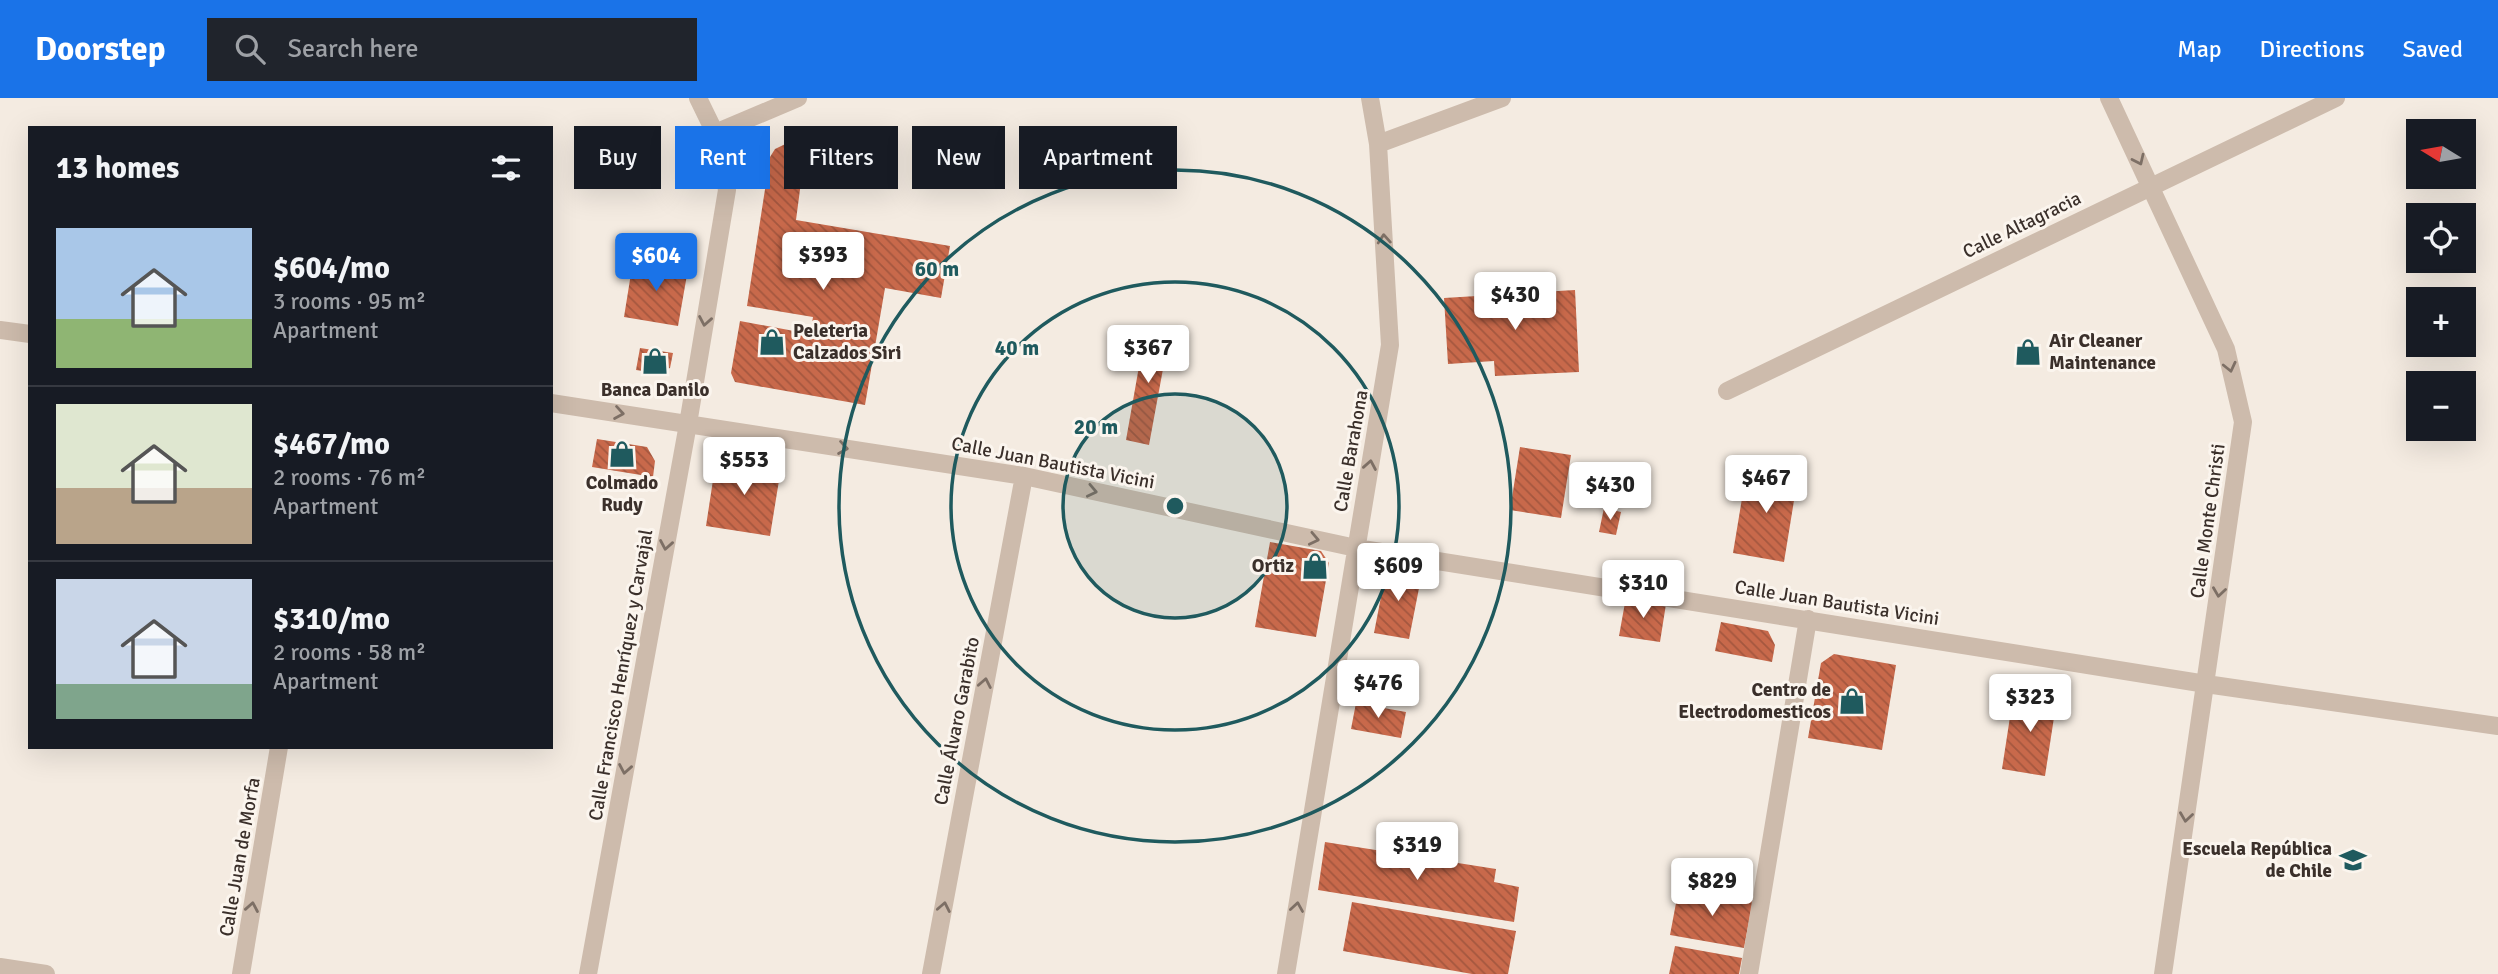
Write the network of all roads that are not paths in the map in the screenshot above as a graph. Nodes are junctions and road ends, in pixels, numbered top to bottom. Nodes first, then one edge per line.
1 (698, 98) edge
2 (798, 98) edge
3 (1370, 98) edge
4 (1502, 98) edge
5 (2109, 98) edge
6 (2336, 98) edge
7 (712, 126) edge
8 (732, 126) edge
9 (1378, 144) junction
10 (2151, 186) junction
11 (727, 189) edge
12 (0, 330) edge
13 (28, 334) edge
14 (1727, 391) dead end
15 (553, 402) edge
16 (688, 424) junction
17 (1024, 476) junction
18 (1356, 548) junction
19 (1808, 619) junction
20 (2206, 684) junction
21 (2498, 726) edge
22 (279, 749) edge
23 (0, 968) edge
24 (46, 974) edge
25 (241, 974) edge
26 (588, 974) edge
27 (932, 974) edge
28 (1286, 974) edge
29 (1749, 974) edge
30 (2163, 974) edge

1 - 7 street, Calle Francisco Henríquez y Carvajal
2 - 8 street
3 - 9 street, Calle Barahona
4 - 9 street
5 -> 10 street, Calle Monte Christi
6 - 10 street, Calle Altagracia
18 -> 9 street, Calle Barahona
10 - 14 street, Calle Altagracia
10 -> 20 street, Calle Monte Christi
11 -> 16 street, Calle Francisco Henríquez y Carvajal
12 - 13 street
15 -> 16 street, Calle Juan Bautista Vicini
16 -> 17 street, Calle Juan Bautista Vicini
16 -> 26 street, Calle Francisco Henríquez y Carvajal
17 -> 18 street, Calle Juan Bautista Vicini
27 -> 17 street, Calle Álvaro Garabito
18 - 19 street, Calle Juan Bautista Vicini
28 -> 18 street, Calle Barahona
19 - 20 street, Calle Juan Bautista Vicini
19 - 29 street
20 - 21 street, Calle Juan Bautista Vicini
20 -> 30 street, Calle Monte Christi
25 -> 22 street, Calle Juan de Morfa
23 - 24 street

